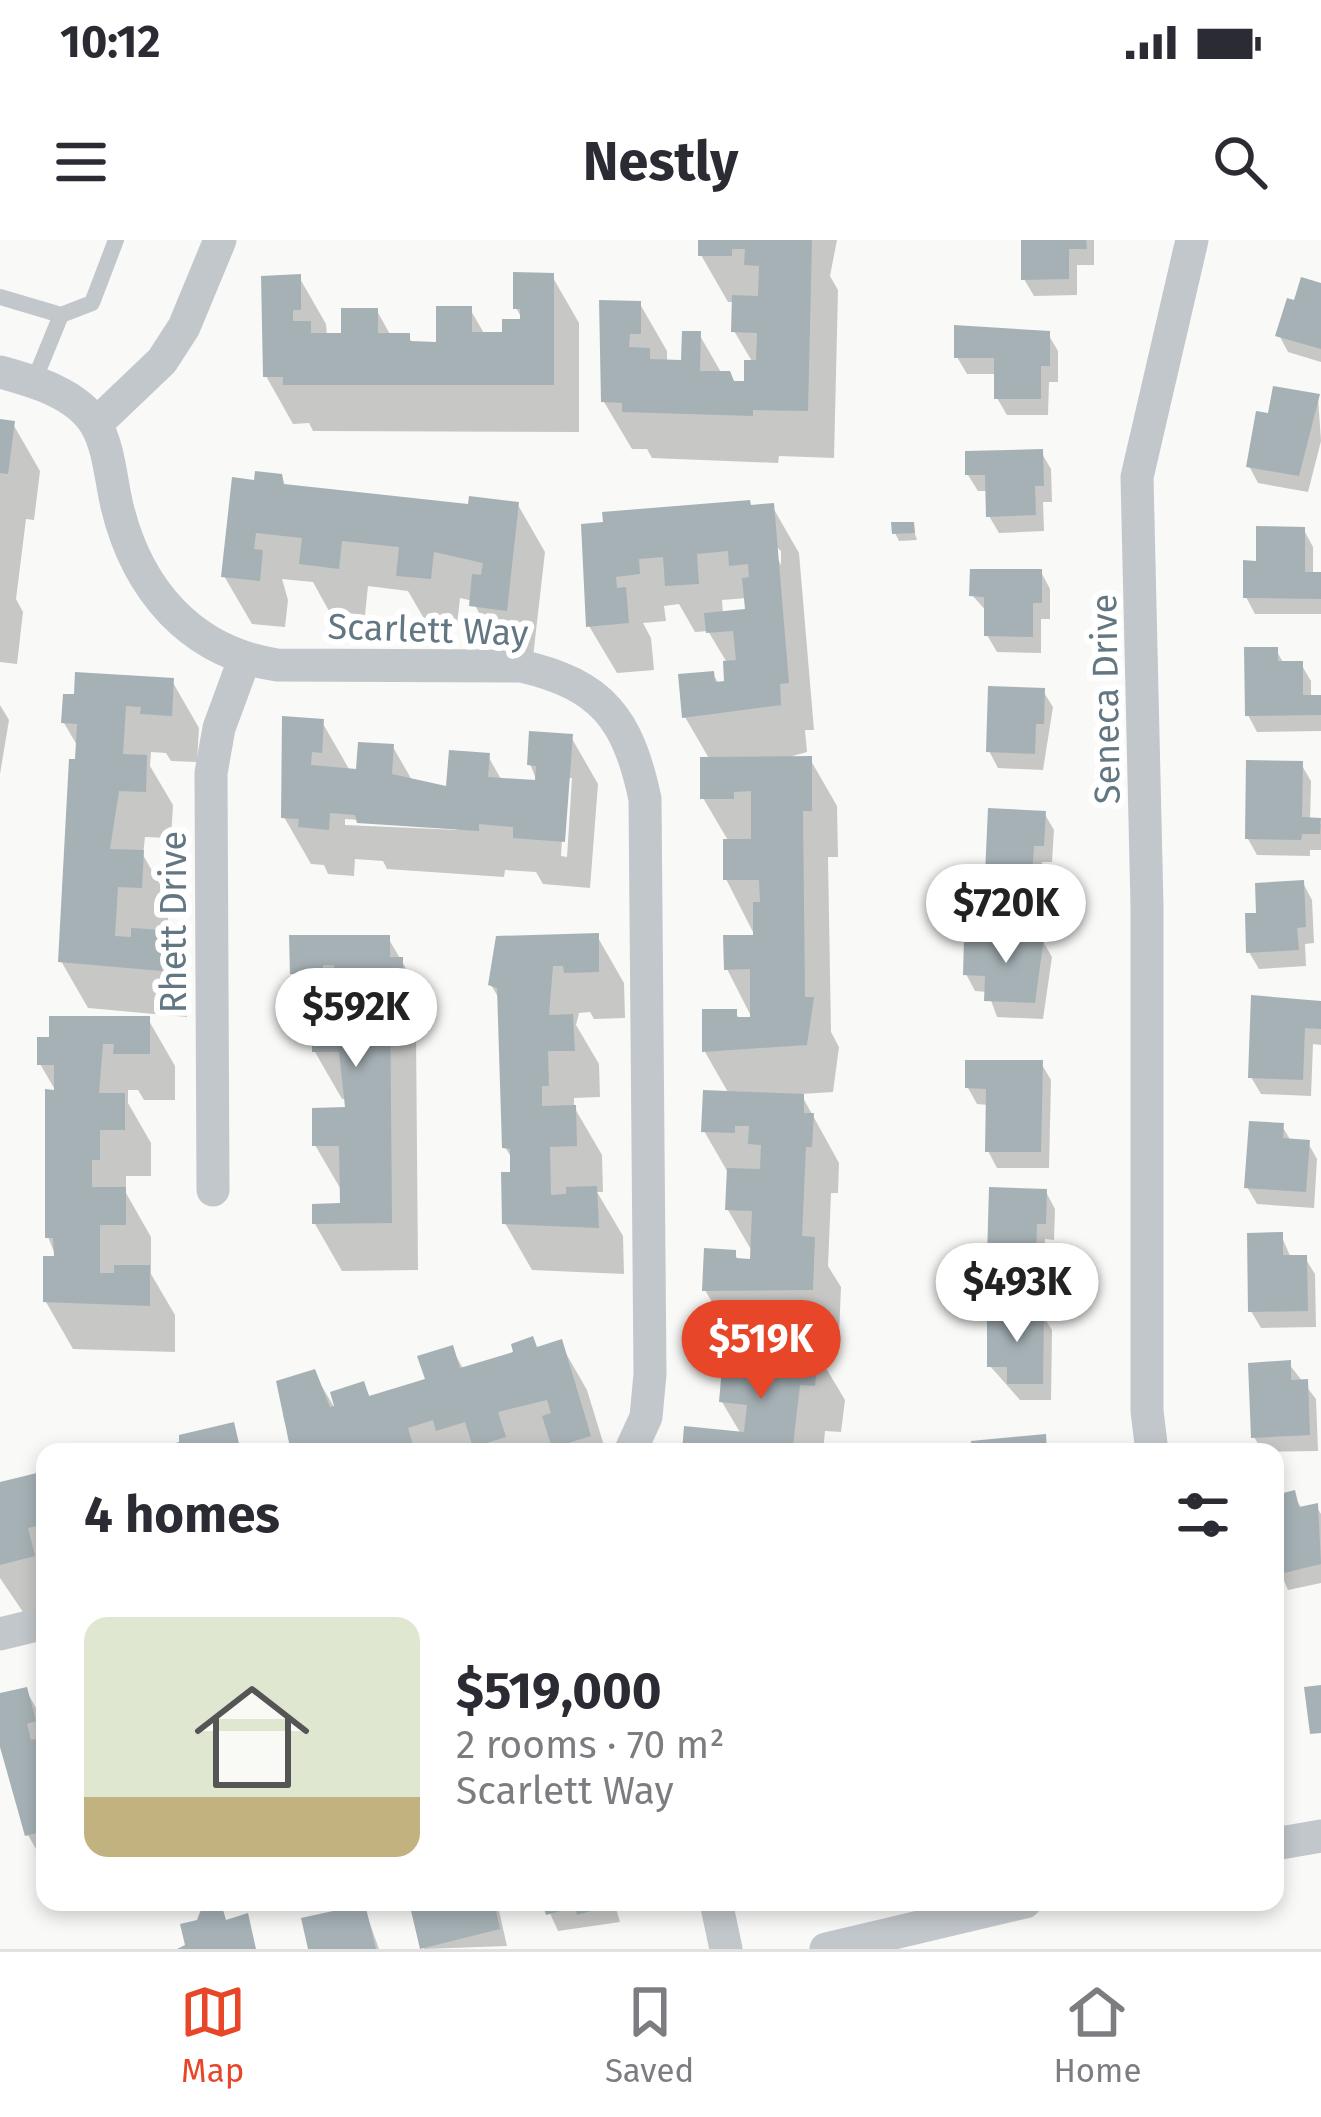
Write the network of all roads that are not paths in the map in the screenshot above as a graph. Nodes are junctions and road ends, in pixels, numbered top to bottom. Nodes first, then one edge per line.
1 (116, 240) edge
2 (220, 240) edge
3 (1192, 240) edge
4 (0, 297) edge
5 (61, 315) junction
6 (0, 372) edge
7 (34, 381) junction
8 (96, 424) junction
9 (244, 660) junction
10 (213, 1190) dead end
11 (634, 1443) edge
12 (1151, 1443) edge
13 (36, 1625) edge
14 (0, 1634) edge
15 (1321, 1836) edge
16 (1284, 1842) edge
17 (718, 1911) edge
18 (986, 1911) edge
19 (726, 1949) edge
20 (826, 1949) edge

1 - 5 lane
2 - 8 street
3 - 12 street, Seneca Drive
4 - 5 lane
5 - 7 lane
6 - 7 street
7 - 8 street
8 - 9 street, Scarlett Way
9 - 10 street, Rhett Drive
9 - 11 street, Scarlett Way
13 - 14 street
15 - 16 street
17 - 19 street
18 - 20 street

